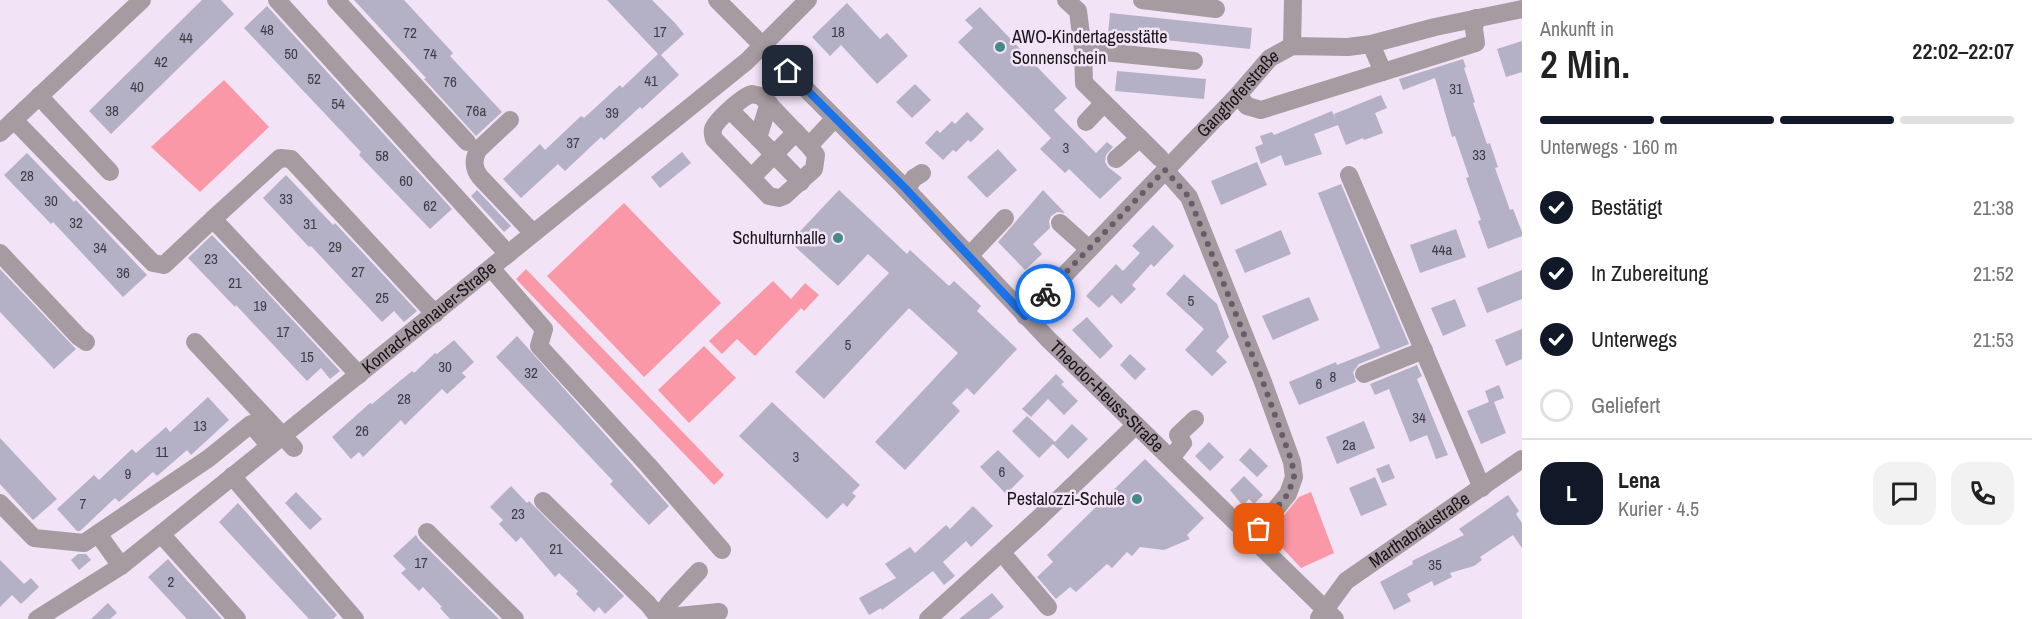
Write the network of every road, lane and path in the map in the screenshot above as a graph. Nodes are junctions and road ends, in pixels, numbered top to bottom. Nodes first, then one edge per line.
1 (142, 0) edge
2 (277, 0) edge
3 (336, 0) edge
4 (717, 0) edge
5 (808, 0) edge
6 (1067, 0) edge
7 (1142, 0) edge
8 (1293, 0) edge
9 (1216, 9) dead end
10 (1522, 9) edge
11 (1476, 18) junction
12 (1371, 44) junction
13 (763, 46) junction
14 (1292, 46) junction
15 (1083, 50) junction
16 (1194, 61) dead end
17 (1383, 72) junction
18 (1238, 95) junction
19 (39, 96) junction
20 (769, 103) junction
21 (1104, 103) junction
22 (730, 110) junction
23 (835, 118) junction
24 (14, 120) junction
25 (510, 120) dead end
26 (1086, 122) dead end
27 (796, 132) junction
28 (0, 133) edge
29 (758, 138) junction
30 (1140, 138) junction
31 (467, 142) dead end
32 (809, 146) junction
33 (774, 155) junction
34 (1116, 159) dead end
35 (1162, 164) junction
36 (110, 172) dead end
37 (922, 173) dead end
38 (1349, 175) dead end
39 (752, 177) junction
40 (801, 182) junction
41 (906, 189) junction
42 (1005, 218) dead end
43 (213, 219) junction
44 (1060, 223) dead end
45 (533, 233) junction
46 (1089, 249) junction
47 (0, 253) edge
48 (508, 254) junction
49 (969, 255) junction
50 (491, 268) junction
51 (435, 314) junction
52 (1025, 316) junction
53 (86, 342) dead end
54 (195, 342) dead end
55 (1424, 350) junction
56 (1364, 374) dead end
57 (358, 375) junction
58 (1196, 419) dead end
59 (1136, 425) junction
60 (282, 443) junction
61 (1171, 458) junction
62 (1522, 459) edge
63 (232, 476) junction
64 (1482, 488) junction
65 (543, 501) dead end
66 (0, 503) edge
67 (427, 532) dead end
68 (98, 534) junction
69 (161, 534) junction
70 (1252, 537) junction
71 (722, 550) dead end
72 (1002, 553) junction
73 (121, 566) junction
74 (699, 571) dead end
75 (1048, 607) dead end
76 (719, 612) dead end
77 (1326, 616) edge
78 (658, 618) edge
79 (37, 619) edge
80 (237, 619) edge
81 (355, 619) edge
82 (515, 619) edge
83 (928, 619) edge

1 - 19 street
2 - 48 street
3 - 31 street
4 - 13 street, Theodor-Heuss-Straße
5 - 13 street, Konrad-Adenauer-Straße
6 - 15 street
7 - 9 street
8 - 14 street
10 - 11 street, Ganghoferstraße
11 - 12 street, Ganghoferstraße
11 - 17 street
12 - 14 street, Ganghoferstraße
12 - 17 street
13 - 23 street, Theodor-Heuss-Straße
13 - 45 street, Konrad-Adenauer-Straße
14 - 18 street, Ganghoferstraße
15 - 16 street
15 - 21 street
17 - 18 street
18 - 35 street, Ganghoferstraße
19 - 24 street
19 - 36 street
20 - 22 street
20 - 27 street
20 - 29 street
21 - 26 street
21 - 30 street
22 - 29 street
22 - 39 street
23 - 32 street
23 - 41 street, Theodor-Heuss-Straße
24 - 28 street
24 - 43 street
25 - 45 street
27 - 32 street
27 - 33 street
29 - 33 street
30 - 34 street
30 - 35 street
32 - 40 street
33 - 39 street
33 - 40 street
35 - 46 street, Ganghoferstraße
35 - 70 street
37 - 41 street
38 - 55 street
39 - 40 street
41 - 49 street, Theodor-Heuss-Straße
42 - 49 street
43 - 51 street
43 - 57 street
44 - 46 street
45 - 48 street, Konrad-Adenauer-Straße
46 - 52 street, Ganghoferstraße
47 - 53 street
48 - 50 street, Konrad-Adenauer-Straße
49 - 52 street, Theodor-Heuss-Straße
50 - 51 street, Konrad-Adenauer-Straße
50 - 71 street
51 - 57 street, Konrad-Adenauer-Straße
52 - 59 street, Theodor-Heuss-Straße
54 - 60 street
55 - 56 street
55 - 64 street
57 - 60 street, Konrad-Adenauer-Straße
58 - 61 street
59 - 61 street, Theodor-Heuss-Straße
59 - 72 street
60 - 63 street, Konrad-Adenauer-Straße
60 - 68 street
61 - 70 street, Theodor-Heuss-Straße
62 - 64 street, Marthabräustraße
63 - 69 street, Konrad-Adenauer-Straße
63 - 81 street
64 - 77 street, Marthabräustraße
65 - 78 street
66 - 68 street
67 - 82 street
68 - 73 street
69 - 73 street, Konrad-Adenauer-Straße
69 - 80 street
70 - 77 street, Theodor-Heuss-Straße
72 - 75 street
72 - 83 street
73 - 79 street, Konrad-Adenauer-Straße
74 - 78 street
76 - 78 street

